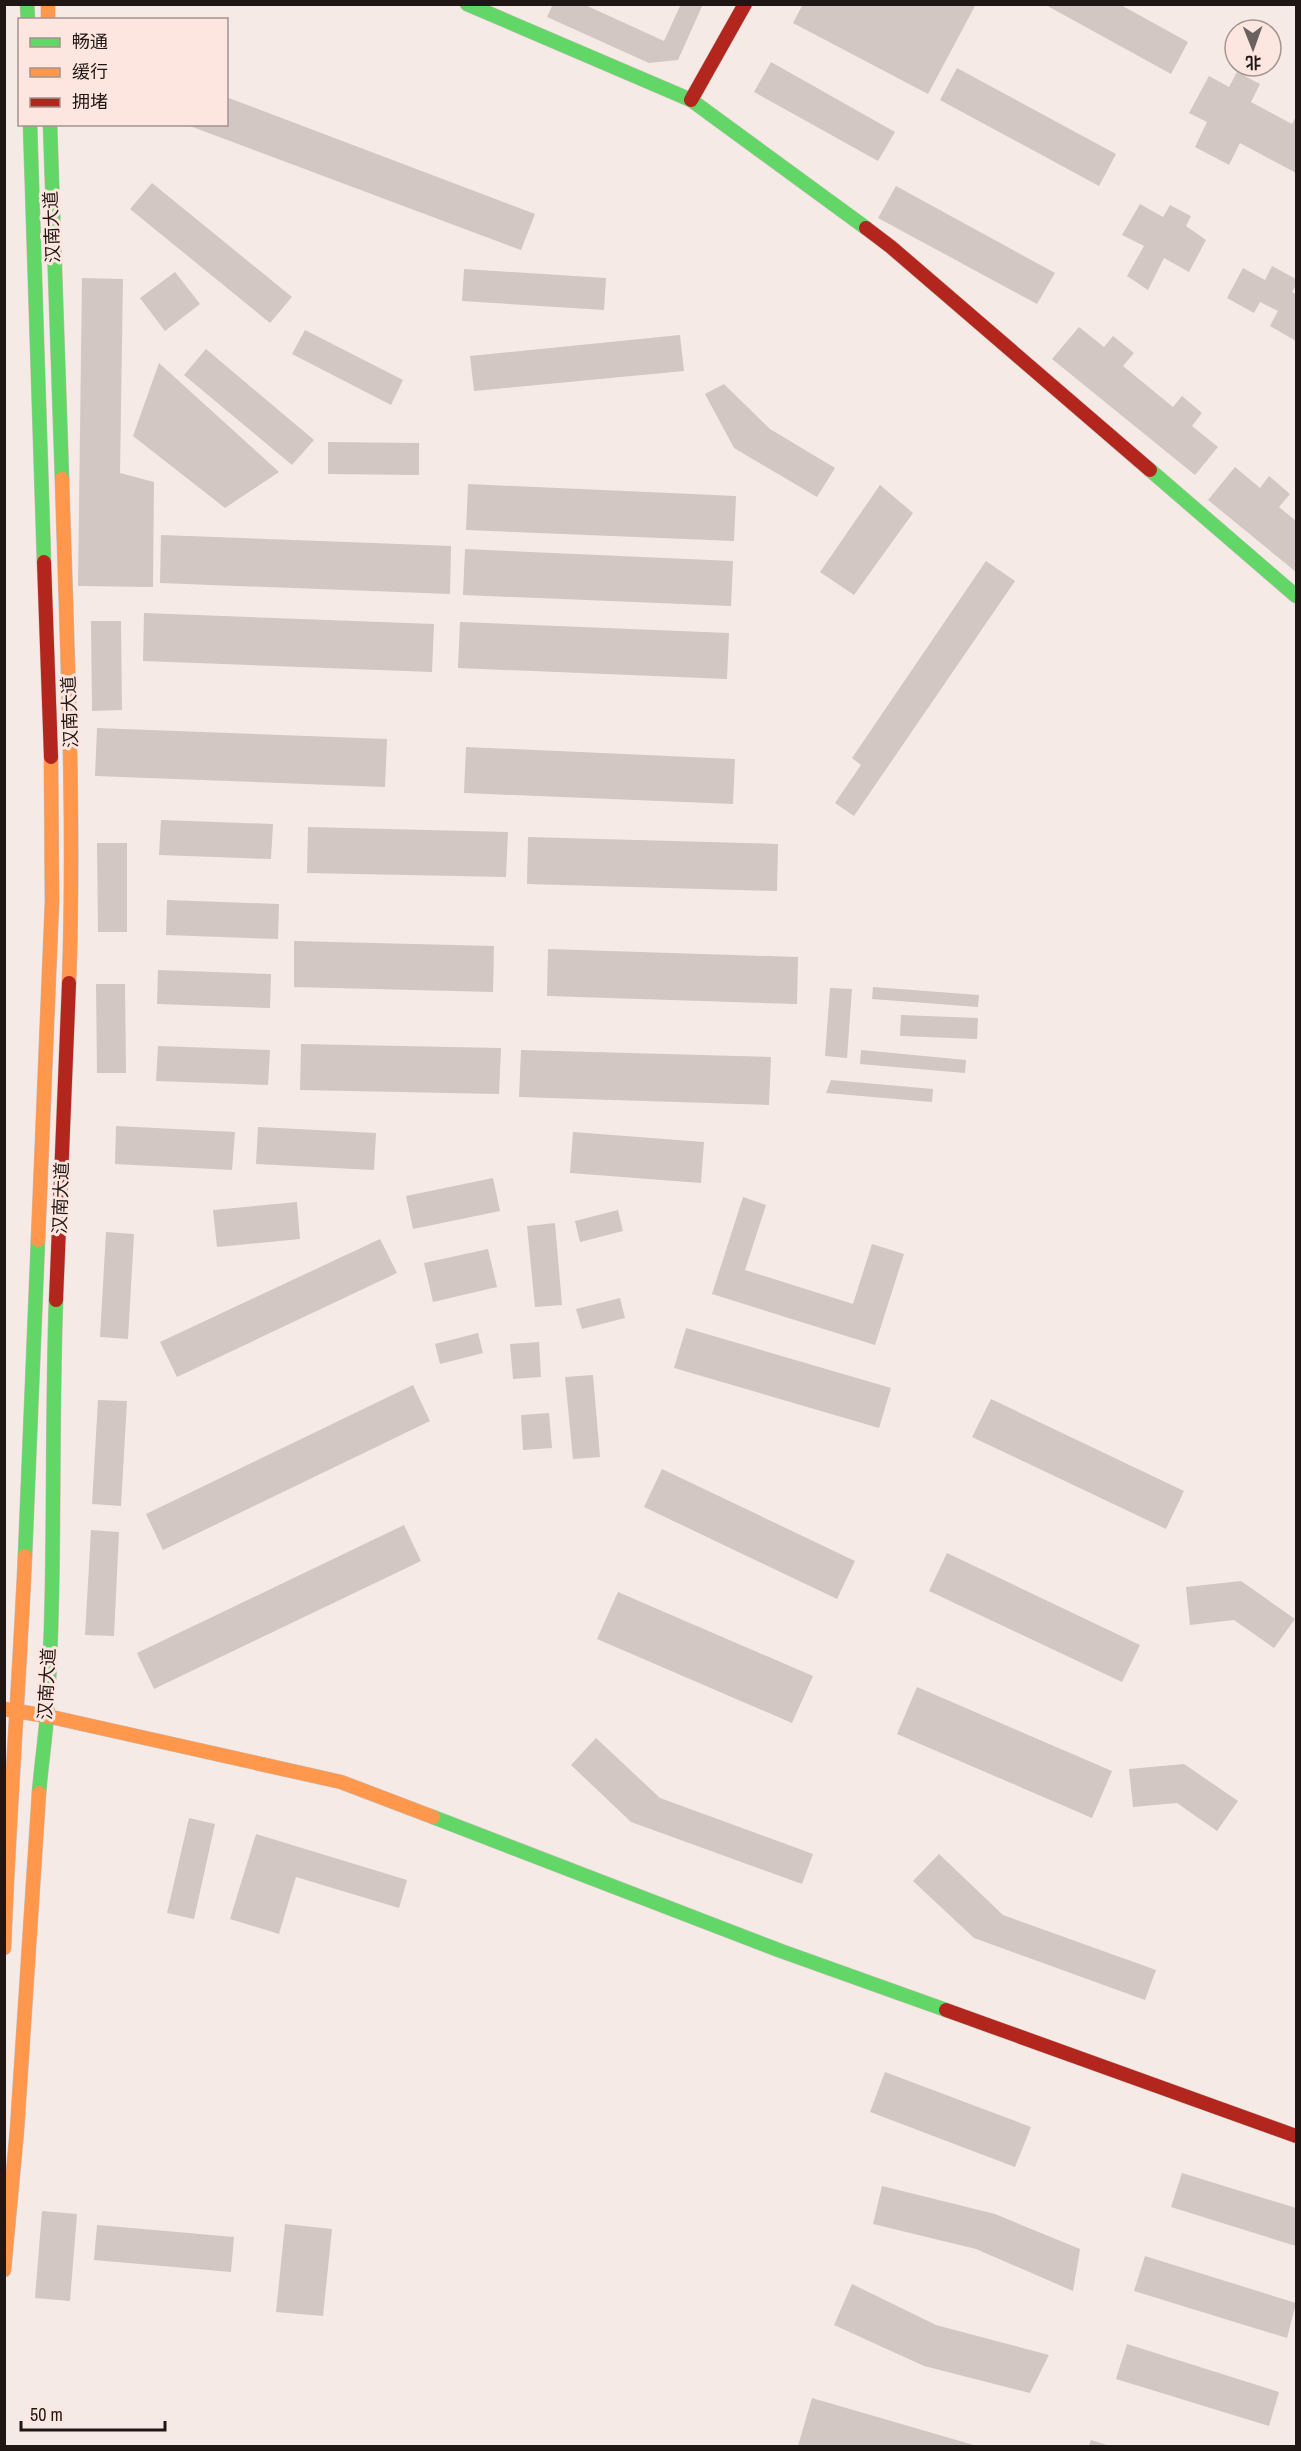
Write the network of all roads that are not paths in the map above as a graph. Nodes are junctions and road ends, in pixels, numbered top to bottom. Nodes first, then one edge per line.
1 (467, 4) edge
2 (745, 4) edge
3 (691, 100) junction
4 (30, 126) edge
5 (50, 126) edge
6 (1296, 596) edge
7 (11, 1710) edge
8 (47, 1716) junction
9 (4, 1948) edge
10 (1296, 2136) edge
11 (4, 2270) edge

1 - 3 main road
2 - 3 main road
3 - 6 main road
4 - 7 main road, 汉南大道
5 - 8 main road, 汉南大道
7 - 8 main road
7 - 9 main road, 汉南大道
8 - 10 main road
8 - 11 main road, 汉南大道

